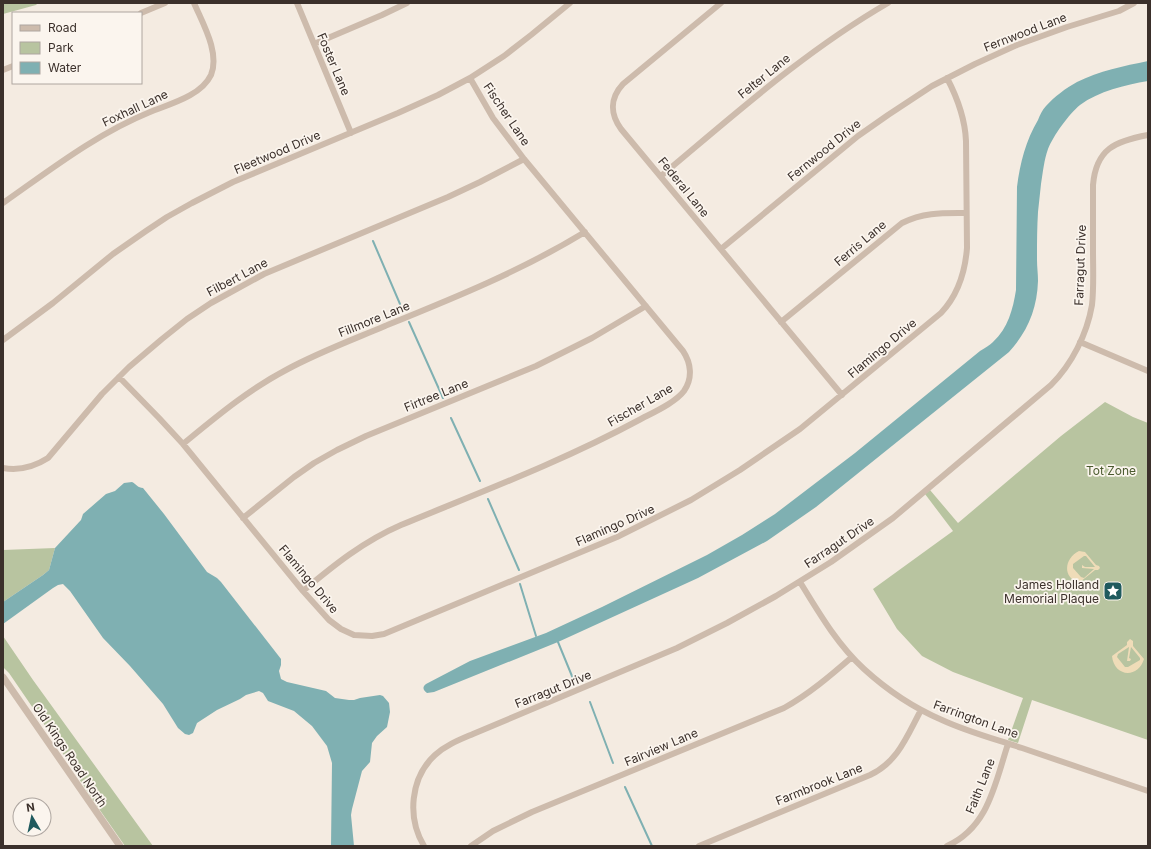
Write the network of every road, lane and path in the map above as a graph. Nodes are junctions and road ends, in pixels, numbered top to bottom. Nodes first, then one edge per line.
1 (165, 3) edge
2 (194, 3) edge
3 (297, 3) edge
4 (407, 3) edge
5 (570, 3) edge
6 (721, 3) edge
7 (888, 3) edge
8 (1134, 3) edge
9 (142, 13) edge
10 (314, 44) junction
11 (470, 78) junction
12 (947, 78) junction
13 (351, 133) junction
14 (1148, 135) edge
15 (524, 159) junction
16 (661, 176) junction
17 (3, 203) edge
18 (966, 213) junction
19 (585, 232) junction
20 (721, 249) junction
21 (646, 306) junction
22 (781, 322) junction
23 (3, 340) edge
24 (1080, 342) junction
25 (1148, 371) edge
26 (119, 376) junction
27 (842, 395) junction
28 (183, 444) junction
29 (3, 468) edge
30 (243, 518) junction
31 (800, 582) junction
32 (303, 591) junction
33 (852, 657) junction
34 (3, 677) edge
35 (921, 710) junction
36 (1008, 744) junction
37 (1148, 791) edge
38 (120, 846) edge
39 (424, 846) edge
40 (471, 846) edge
41 (699, 846) edge
42 (947, 846) edge

1 - 9 street
2 - 17 street, Foxhall Lane
3 - 10 street, Foster Lane
4 - 10 street
5 - 11 street, Fleetwood Drive
6 - 16 street, Federal Lane
7 - 16 street, Felter Lane
8 - 12 street, Fernwood Lane
10 - 13 street, Foster Lane
11 - 13 street, Fleetwood Drive
11 - 15 street, Fischer Lane
12 - 18 street, Flamingo Drive
12 - 20 street, Fernwood Drive
13 - 23 street, Fleetwood Drive
14 - 24 street, Farragut Drive
15 - 19 street, Fischer Lane
15 - 26 street, Filbert Lane
16 - 20 street, Federal Lane
18 - 22 street, Ferris Lane
18 - 27 street, Flamingo Drive
19 - 21 street, Fischer Lane
19 - 28 street, Fillmore Lane
20 - 22 street, Federal Lane
21 - 30 street, Firtree Lane
21 - 32 street, Fischer Lane
22 - 27 street, Federal Lane
24 - 25 street
24 - 31 street, Farragut Drive
26 - 28 street, Flamingo Drive
26 - 29 street, Filbert Lane
27 - 32 street, Flamingo Drive
28 - 30 street, Flamingo Drive
30 - 32 street, Flamingo Drive
31 - 33 street, Farrington Lane
31 - 39 street, Farragut Drive
33 - 35 street, Farrington Lane
33 - 40 street, Fairview Lane
34 - 38 street, Old Kings Road North
35 - 36 street, Farrington Lane
35 - 41 street, Farmbrook Lane
36 - 37 street, Farrington Lane
36 - 42 street, Faith Lane

